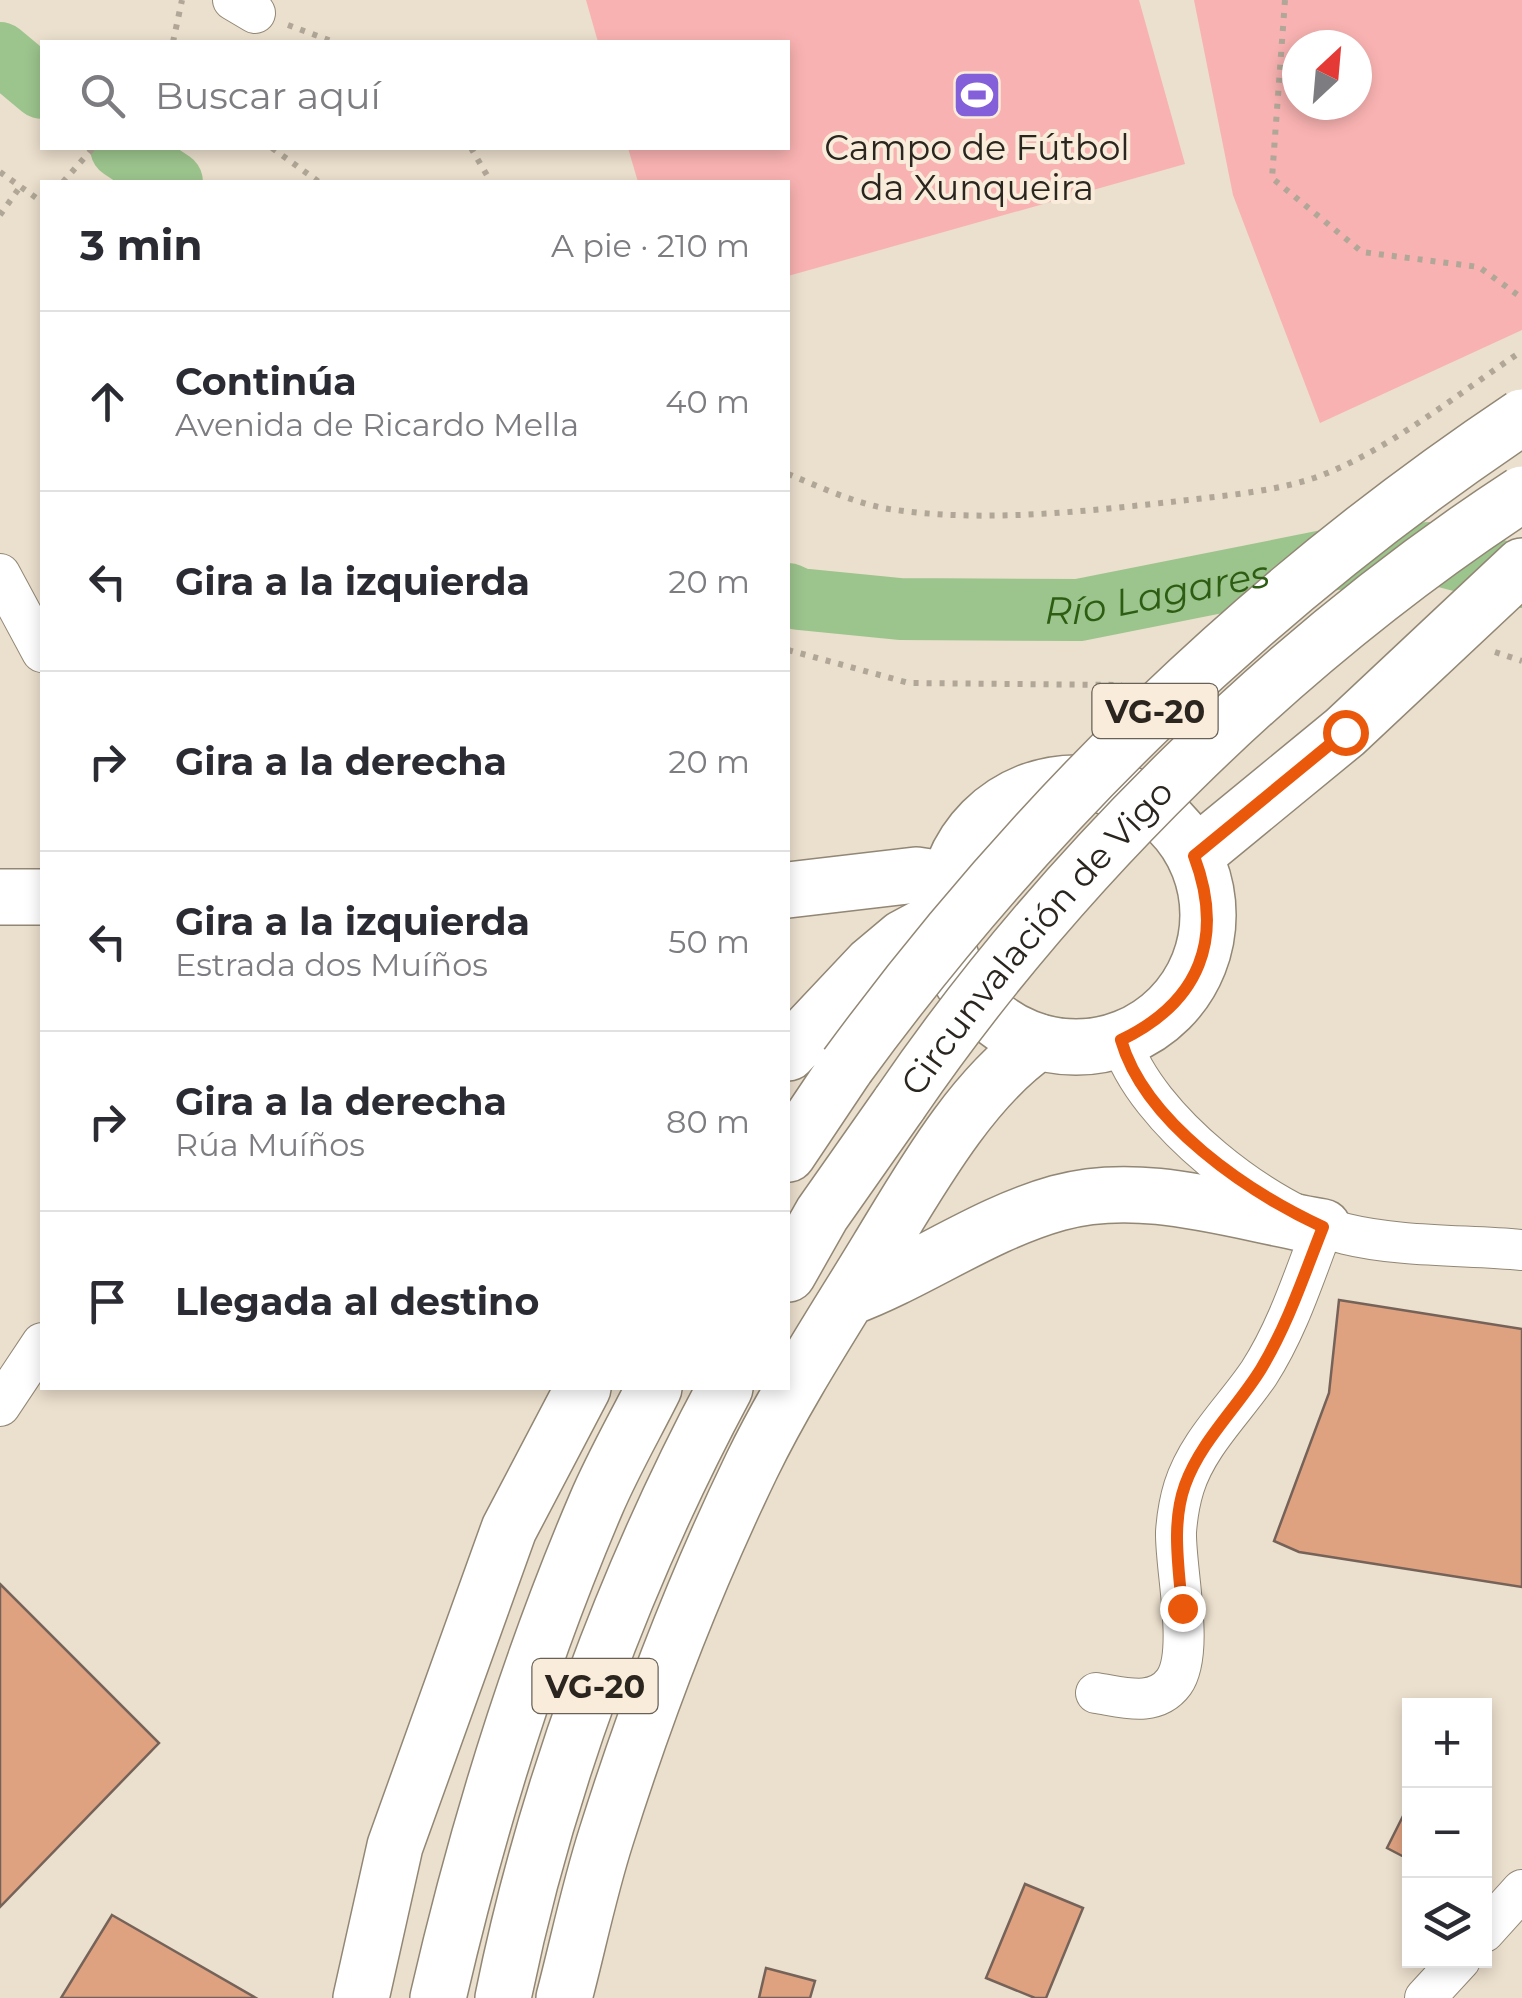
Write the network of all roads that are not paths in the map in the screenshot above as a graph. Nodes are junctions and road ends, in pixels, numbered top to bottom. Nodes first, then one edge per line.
1 (1522, 418) edge
2 (1522, 494) edge
3 (1522, 566) edge
4 (2, 581) edge
5 (40, 648) edge
6 (1194, 856) junction
7 (790, 890) edge
8 (40, 897) edge
9 (0, 898) edge
10 (946, 898) junction
11 (1121, 1040) junction
12 (1039, 1042) junction
13 (790, 1051) edge
14 (790, 1151) edge
15 (1323, 1227) junction
16 (1522, 1250) edge
17 (790, 1270) edge
18 (848, 1298) junction
19 (40, 1346) edge
20 (582, 1390) edge
21 (653, 1390) edge
22 (724, 1390) edge
23 (0, 1406) edge
24 (1096, 1693) dead end
25 (1522, 1890) edge
26 (1492, 1923) edge
27 (1453, 1968) edge
28 (361, 1998) edge
29 (438, 1998) edge
30 (503, 1998) edge
31 (564, 1998) edge
32 (1425, 1998) edge

1 - 14 main road, Circunvalación de Vigo / VG-20, bridge
2 - 17 main road, Circunvalación de Vigo / VG-20, bridge
3 - 6 main road
4 - 5 street
6 - 10 main road
6 - 11 main road
7 - 10 main road
8 - 9 main road
10 - 12 main road
10 - 13 main road
11 - 12 main road
11 - 15 street
12 - 18 main road
15 - 16 street
15 - 18 main road
15 - 24 street
18 - 31 main road
19 - 23 street
20 - 28 main road
21 - 29 main road, VG-20
22 - 30 main road, VG-20
25 - 26 street
27 - 32 street

